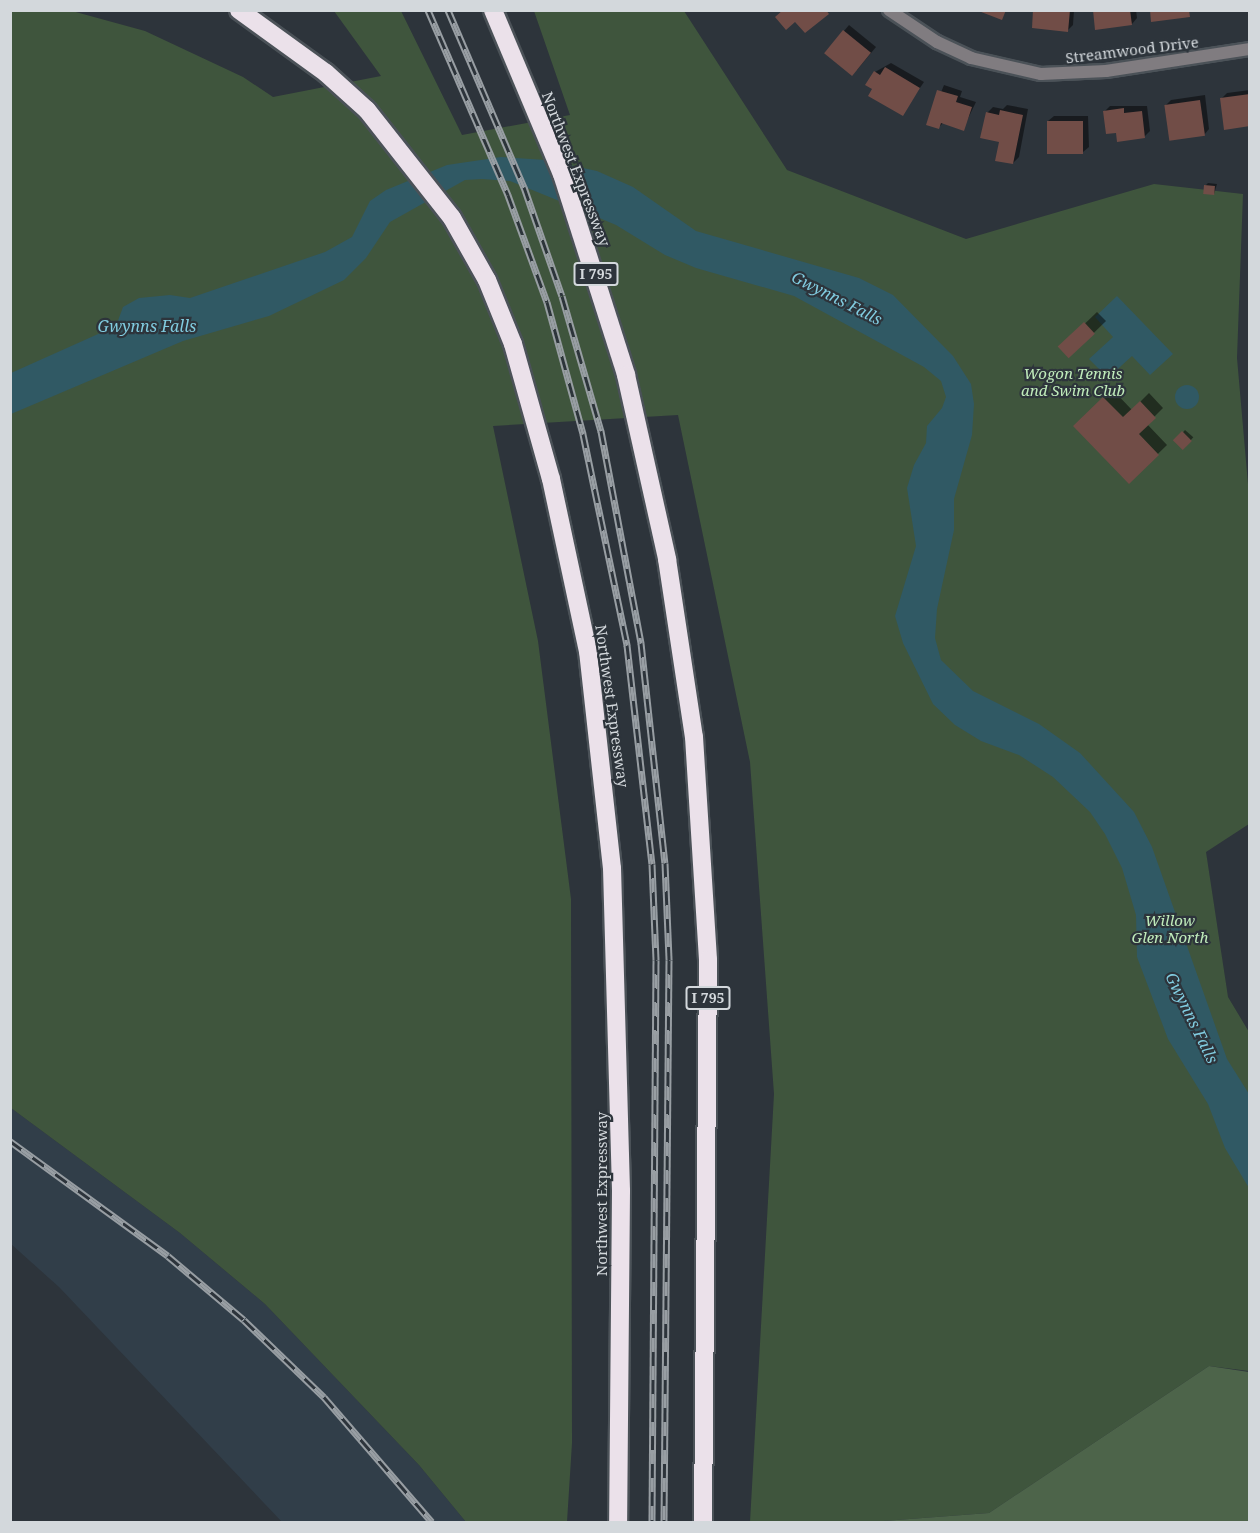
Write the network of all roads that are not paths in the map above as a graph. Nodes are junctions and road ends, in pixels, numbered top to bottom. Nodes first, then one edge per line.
1 (239, 10) edge
2 (493, 10) edge
3 (889, 10) edge
4 (1250, 49) edge
5 (618, 1522) edge
6 (703, 1522) edge

1 - 5 highway, Northwest Expressway
2 - 6 highway, Northwest Expressway / I 795
3 - 4 street, Streamwood Drive

